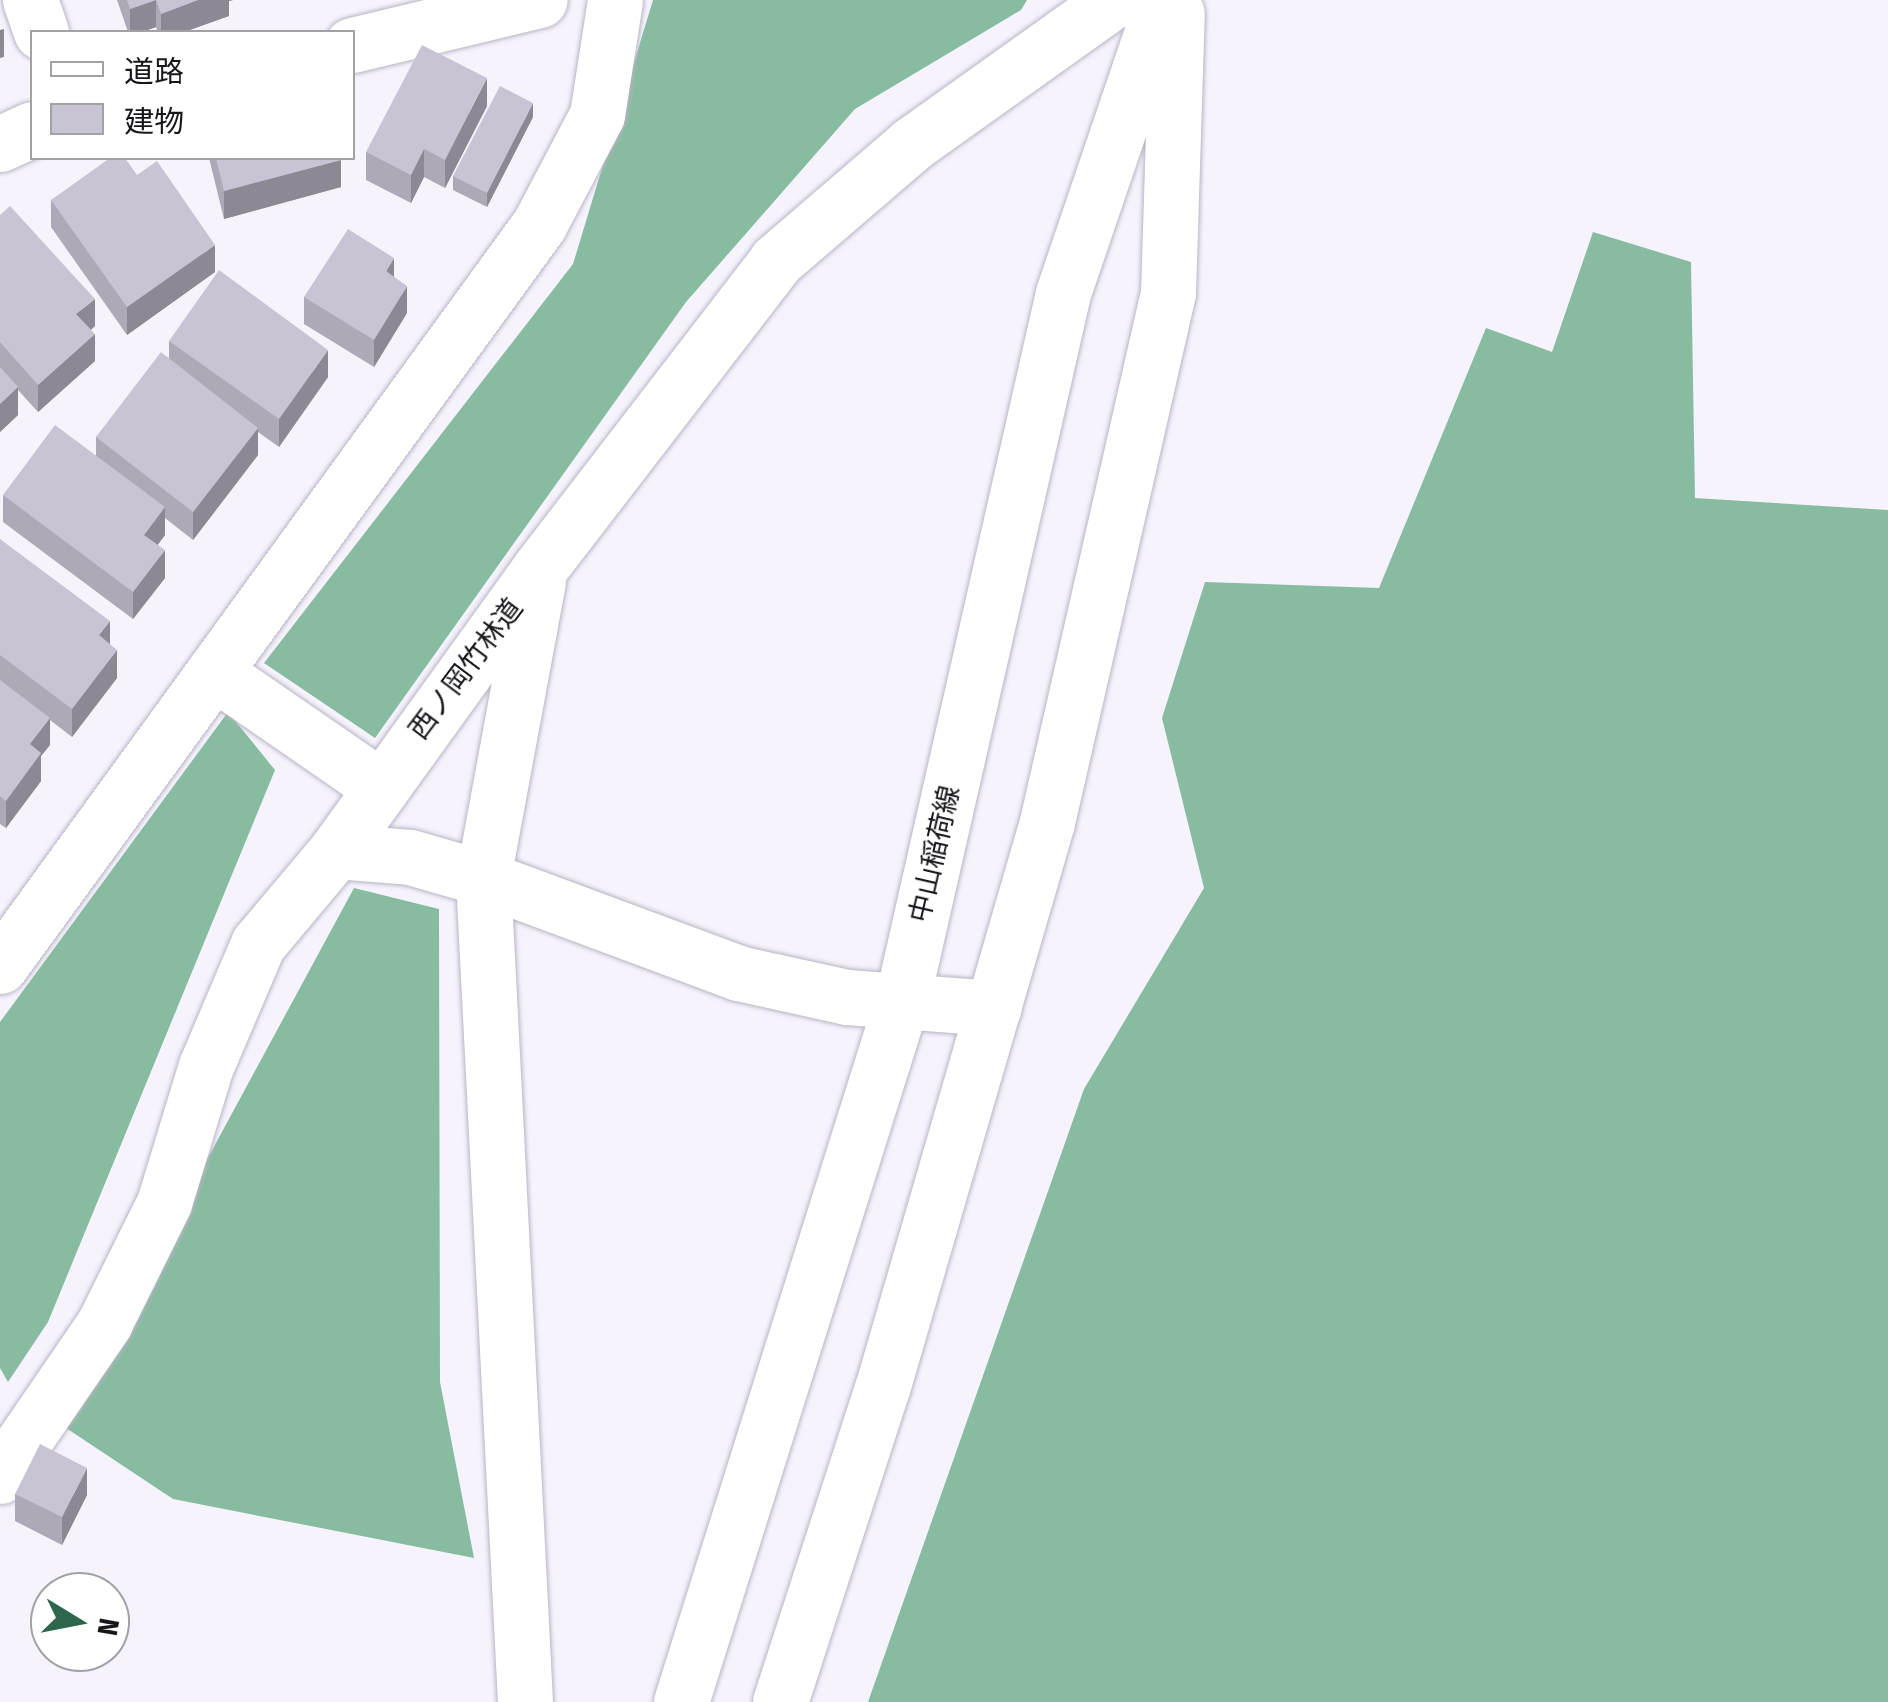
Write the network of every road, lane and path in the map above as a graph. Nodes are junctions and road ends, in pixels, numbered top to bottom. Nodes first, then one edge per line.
1 (30, 0) edge
2 (615, 0) edge
3 (1114, 0) edge
4 (1163, 0) edge
5 (1178, 0) edge
6 (512, 3) edge
7 (39, 30) edge
8 (355, 44) edge
9 (30, 131) edge
10 (0, 144) edge
11 (540, 568) junction
12 (214, 672) junction
13 (379, 786) junction
14 (336, 850) junction
15 (483, 878) junction
16 (0, 966) edge
17 (902, 1000) junction
18 (994, 1008) junction
19 (0, 1476) edge
20 (525, 1702) edge
21 (681, 1702) edge
22 (780, 1702) edge

1 - 7 street
2 - 12 street
3 - 11 street, 西ノ岡竹林道
4 - 17 street, 中山稲荷線
5 - 18 street
6 - 8 street
9 - 10 street
11 - 13 street, 西ノ岡竹林道
11 - 15 street
12 - 13 street
12 - 16 street
13 - 14 street, 西ノ岡竹林道
14 - 15 street
14 - 19 street, 西ノ岡竹林道
15 - 17 street
15 - 20 street
17 - 18 street
17 - 21 street, 中山稲荷線
18 - 22 street

